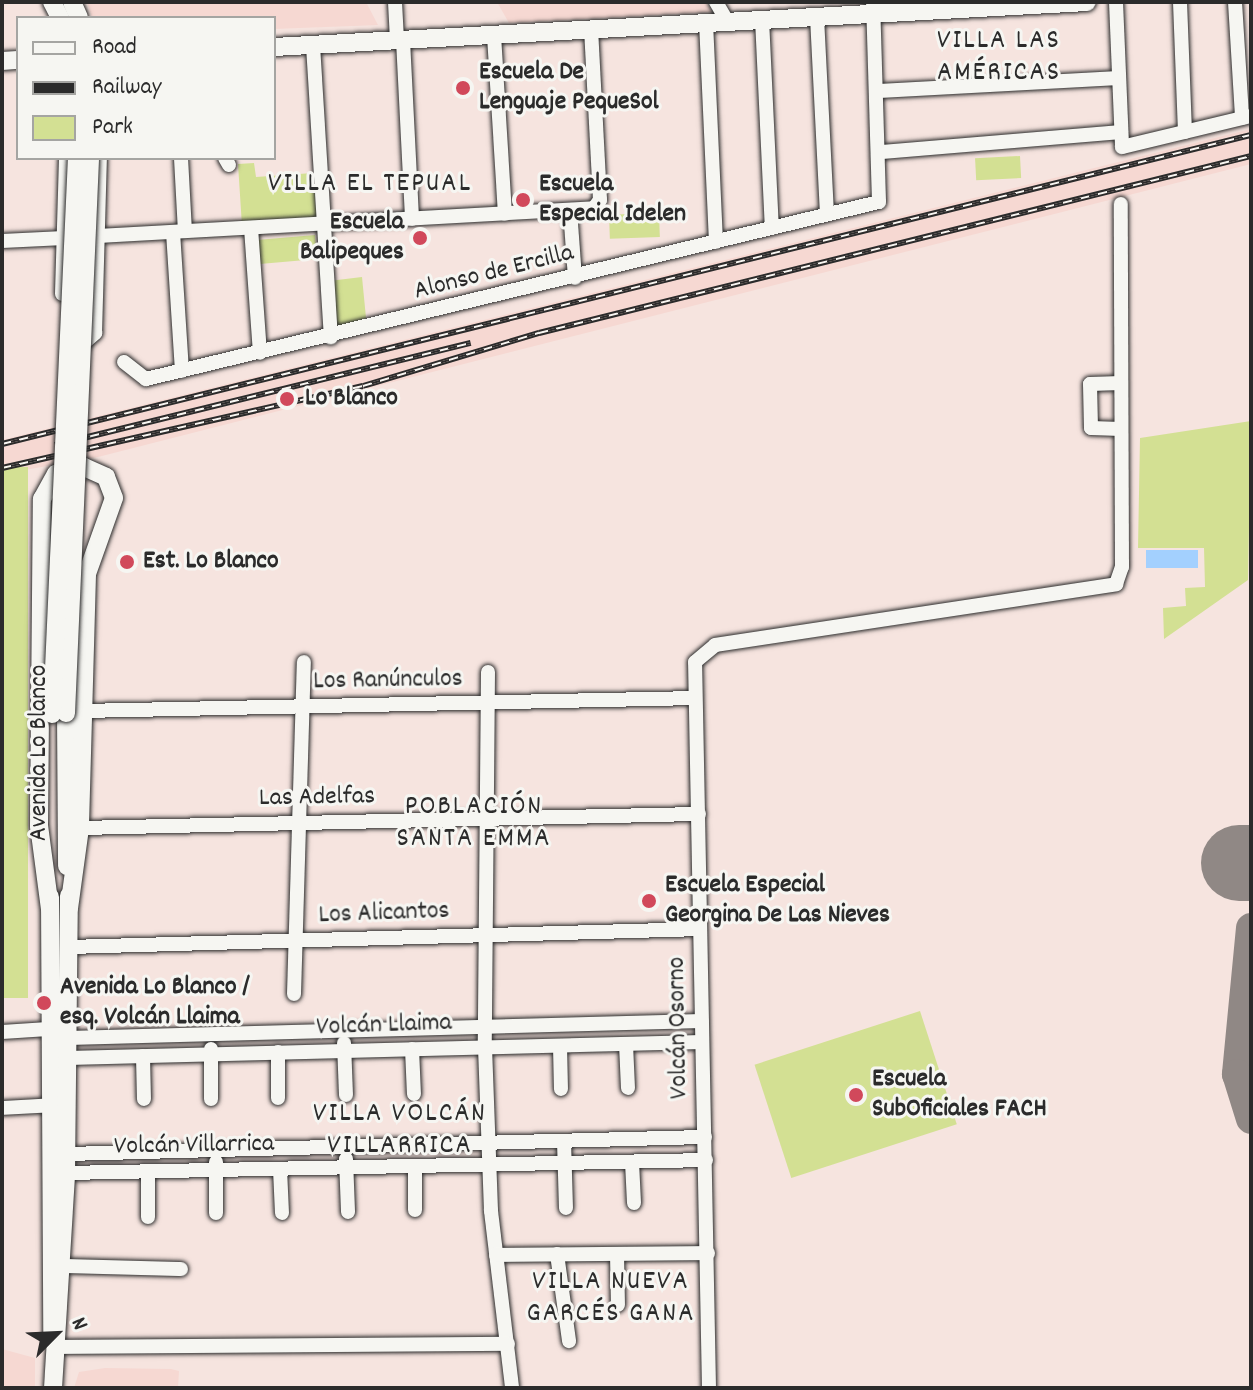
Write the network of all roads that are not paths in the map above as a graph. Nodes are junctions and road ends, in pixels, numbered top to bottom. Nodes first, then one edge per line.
1 (395, 2) edge
2 (716, 2) edge
3 (1087, 2) edge
4 (1116, 2) edge
5 (1180, 2) edge
6 (1235, 2) edge
7 (874, 8) edge
8 (817, 17) junction
9 (762, 19) junction
10 (727, 21) junction
11 (706, 22) junction
12 (591, 30) junction
13 (494, 35) junction
14 (400, 40) junction
15 (313, 45) junction
16 (276, 47) edge
17 (1119, 78) junction
18 (879, 91) junction
19 (1246, 117) edge
20 (1185, 132) junction
21 (1122, 140) junction
22 (882, 152) junction
23 (66, 160) edge
24 (77, 160) edge
25 (90, 160) edge
26 (100, 160) edge
27 (181, 160) edge
28 (1121, 204) dead end
29 (570, 210) junction
30 (505, 214) junction
31 (827, 214) junction
32 (412, 219) junction
33 (322, 224) junction
34 (251, 228) junction
35 (772, 228) junction
36 (179, 232) junction
37 (98, 236) junction
38 (64, 238) junction
39 (2, 241) edge
40 (716, 242) junction
41 (575, 278) junction
42 (331, 337) junction
43 (61, 340) junction
44 (260, 353) junction
45 (124, 362) dead end
46 (182, 371) junction
47 (60, 380) dead end
48 (1121, 383) junction
49 (1121, 429) junction
50 (304, 662) dead end
51 (488, 672) dead end
52 (695, 698) junction
53 (488, 703) junction
54 (303, 707) junction
55 (67, 713) junction
56 (699, 814) junction
57 (486, 818) junction
58 (300, 823) junction
59 (80, 828) junction
60 (60, 908) junction
61 (700, 929) junction
62 (483, 936) junction
63 (298, 941) junction
64 (69, 947) junction
65 (294, 994) dead end
66 (702, 1021) junction
67 (485, 1028) junction
68 (48, 1029) junction
69 (343, 1031) junction
70 (2, 1032) edge
71 (212, 1036) junction
72 (68, 1038) junction
73 (702, 1042) junction
74 (626, 1044) junction
75 (560, 1046) junction
76 (485, 1047) junction
77 (412, 1049) junction
78 (344, 1051) junction
79 (278, 1052) junction
80 (211, 1054) junction
81 (143, 1056) junction
82 (68, 1058) junction
83 (628, 1088) dead end
84 (561, 1089) dead end
85 (414, 1094) dead end
86 (346, 1095) dead end
87 (278, 1098) dead end
88 (144, 1099) dead end
89 (211, 1099) dead end
90 (58, 1105) junction
91 (2, 1108) edge
92 (705, 1137) junction
93 (564, 1141) junction
94 (489, 1143) junction
95 (346, 1146) junction
96 (216, 1150) junction
97 (67, 1154) junction
98 (706, 1160) junction
99 (632, 1162) junction
100 (565, 1163) junction
101 (490, 1165) junction
102 (415, 1166) junction
103 (347, 1167) junction
104 (280, 1169) junction
105 (216, 1170) junction
106 (148, 1171) junction
107 (66, 1173) junction
108 (634, 1203) dead end
109 (566, 1208) dead end
110 (415, 1210) dead end
111 (348, 1212) dead end
112 (216, 1213) dead end
113 (282, 1213) dead end
114 (148, 1217) dead end
115 (708, 1253) junction
116 (496, 1255) junction
117 (558, 1258) junction
118 (618, 1258) junction
119 (63, 1266) junction
120 (181, 1269) dead end
121 (618, 1305) dead end
122 (569, 1341) dead end
123 (508, 1344) junction
124 (55, 1347) junction
125 (53, 1388) edge
126 (512, 1388) edge
127 (709, 1388) edge

1 - 14 street
2 - 10 street
3 - 7 main road
4 - 17 street
5 - 20 street
6 - 19 street
7 - 8 main road
7 - 18 street
8 - 9 main road
8 - 31 street
9 - 10 main road
9 - 35 street
10 - 11 main road
11 - 12 main road
11 - 40 street
12 - 13 main road
12 - 29 street
13 - 14 main road
13 - 30 street
14 - 15 main road
14 - 32 street
15 - 16 main road
15 - 33 street
17 - 18 street
17 - 21 street
18 - 22 street
19 - 20 street
20 - 21 street
21 - 22 street
22 - 31 street, Alonso de Ercilla
23 - 38 street
24 - 55 main road, Avenida Lo Blanco, bridge
25 - 55 main road, Avenida Lo Blanco, bridge
26 - 37 street
27 - 36 street
28 - 48 street
29 - 30 street
29 - 41 street
30 - 32 street
31 - 35 street, Alonso de Ercilla
32 - 33 street
33 - 34 street
33 - 42 street
34 - 36 street
34 - 44 street
35 - 40 street, Alonso de Ercilla
36 - 37 street
36 - 46 street
37 - 43 street
38 - 39 street
38 - 43 street
40 - 41 street, Alonso de Ercilla
41 - 42 street, Alonso de Ercilla
42 - 44 street, Alonso de Ercilla
43 - 47 street
44 - 46 street, Alonso de Ercilla
45 - 46 street, Alonso de Ercilla
48 - 49 street
48 - 49 street
49 - 52 street, Volcán Osorno
50 - 54 street
51 - 53 street
52 - 53 street, Los Ranúnculos
52 - 56 street, Volcán Osorno
53 - 54 street, Los Ranúnculos
53 - 57 street
54 - 55 street, Los Ranúnculos
54 - 58 street
55 - 59 main road
55 - 60 main road, Avenida Lo Blanco
55 - 60 main road
56 - 57 street, Las Adelfas
56 - 61 street, Volcán Osorno
57 - 58 street, Las Adelfas
57 - 62 street
58 - 59 street, Las Adelfas
58 - 63 street
59 - 60 main road
60 - 64 main road, Avenida Lo Blanco
60 - 68 main road, Avenida Lo Blanco
61 - 62 street, Los Alicantos
61 - 66 street, Volcán Osorno
62 - 63 street, Los Alicantos
62 - 67 street
63 - 64 street, Los Alicantos
63 - 65 street
64 - 72 main road, Avenida Lo Blanco
66 - 67 street, Volcán Llaima
66 - 73 street, Volcán Osorno
67 - 69 street, Volcán Llaima
67 - 76 street
68 - 70 street
68 - 90 main road, Avenida Lo Blanco
69 - 71 street, Volcán Llaima
69 - 78 street
71 - 72 street, Volcán Llaima
71 - 80 street
72 - 82 main road, Avenida Lo Blanco
73 - 74 street, Volcán Llaima
73 - 92 street, Volcán Osorno
74 - 75 street, Volcán Llaima
74 - 83 street
75 - 76 street, Volcán Llaima
75 - 84 street
76 - 77 street, Volcán Llaima
76 - 94 street
77 - 78 street, Volcán Llaima
77 - 85 street
78 - 79 street, Volcán Llaima
78 - 86 street
79 - 80 street, Volcán Llaima
79 - 87 street
80 - 81 street, Volcán Llaima
80 - 89 street
81 - 82 street, Volcán Llaima
81 - 88 street
82 - 90 main road, Avenida Lo Blanco
90 - 91 street
90 - 97 main road, Avenida Lo Blanco
90 - 124 main road, Avenida Lo Blanco
92 - 93 street, Volcán Villarrica
92 - 98 street, Volcán Osorno
93 - 94 street, Volcán Villarrica
93 - 100 street
94 - 95 street, Volcán Villarrica
94 - 101 street
95 - 96 street, Volcán Villarrica
95 - 103 street
96 - 97 street, Volcán Villarrica
96 - 105 street
97 - 107 main road, Avenida Lo Blanco
98 - 99 street, Volcán Villarrica
98 - 115 street, Volcán Osorno
99 - 100 street, Volcán Villarrica
99 - 108 street
100 - 101 street, Volcán Villarrica
100 - 109 street
101 - 102 street, Volcán Villarrica
101 - 116 street
102 - 103 street, Volcán Villarrica
102 - 110 street
103 - 104 street, Volcán Villarrica
103 - 111 street
104 - 105 street, Volcán Villarrica
104 - 113 street
105 - 106 street, Volcán Villarrica
105 - 112 street
106 - 107 street, Volcán Villarrica
106 - 114 street
107 - 119 main road, Avenida Lo Blanco
115 - 118 street
115 - 127 street, Volcán Osorno
116 - 117 street
116 - 123 street
117 - 118 street
117 - 122 street
118 - 121 street
119 - 120 street
119 - 124 main road, Avenida Lo Blanco
123 - 124 street
123 - 126 street
124 - 125 main road, Avenida Lo Blanco

